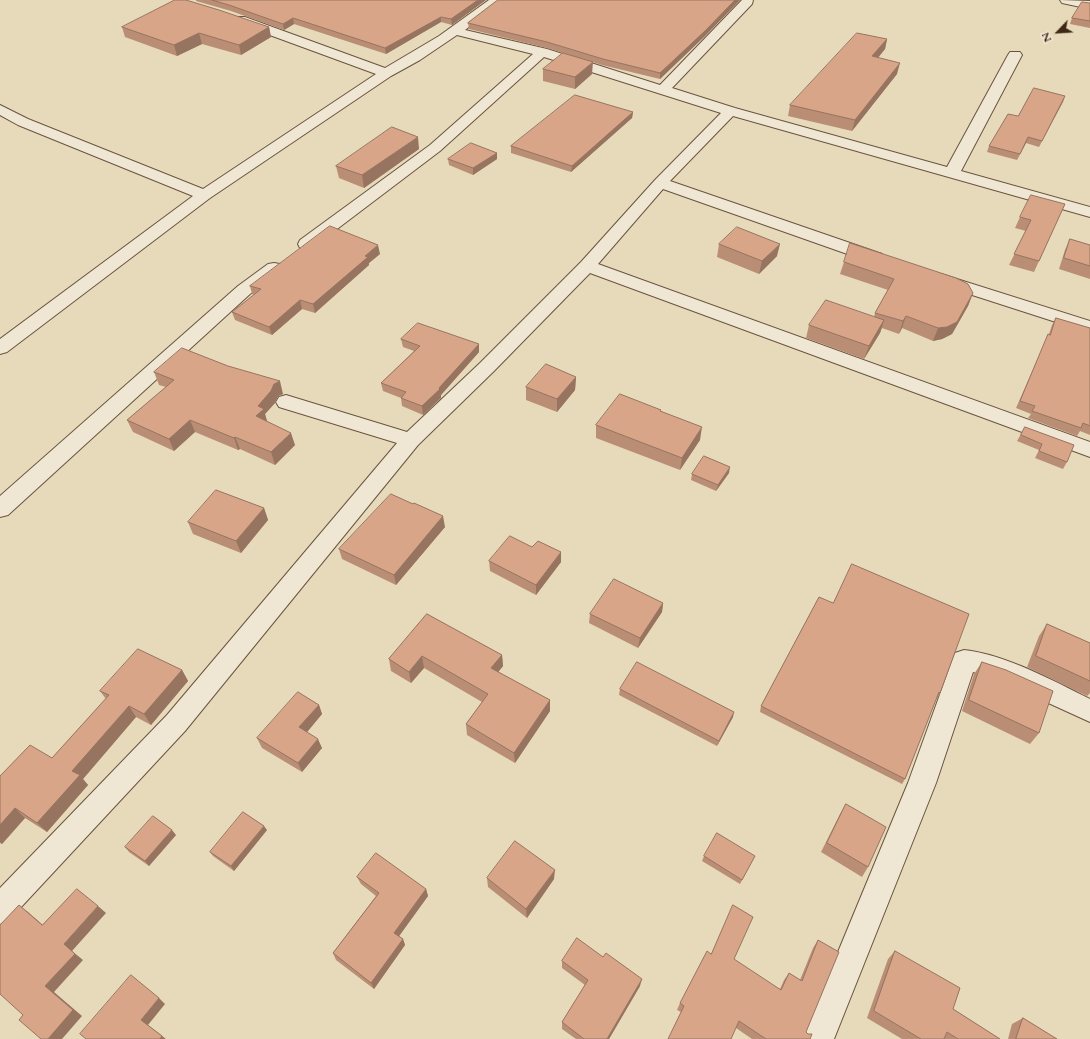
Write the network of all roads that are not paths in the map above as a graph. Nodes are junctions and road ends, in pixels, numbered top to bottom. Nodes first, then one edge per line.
1 (497, 0) edge
2 (1066, 0) edge
3 (748, 1) dead end
4 (1090, 5) edge
5 (242, 8) edge
6 (226, 15) edge
7 (272, 18) edge
8 (456, 31) junction
9 (542, 52) junction
10 (1015, 55) dead end
11 (391, 58) dead end
12 (406, 63) junction
13 (386, 73) junction
14 (663, 90) junction
15 (0, 109) edge
16 (730, 111) junction
17 (952, 173) junction
18 (660, 183) junction
19 (204, 195) junction
20 (1090, 212) edge
21 (893, 263) edge
22 (587, 266) junction
23 (924, 273) edge
24 (1090, 327) edge
25 (0, 348) edge
26 (286, 402) dead end
27 (411, 440) junction
28 (1090, 450) edge
29 (0, 509) edge
30 (1090, 711) edge
31 (0, 909) edge
32 (818, 1039) edge

1 - 8 street
2 - 4 street
3 - 14 street
5 - 7 street
6 - 13 street
8 - 9 street
8 - 12 street
9 - 14 street
9 - 29 street
10 - 17 street
11 - 12 street
12 - 13 street
13 - 19 street
14 - 16 street
15 - 19 street
16 - 17 street
16 - 18 street
17 - 20 street
18 - 21 street
18 - 22 street
19 - 25 street
22 - 27 street
22 - 28 street
23 - 24 street
26 - 27 street
27 - 31 street
30 - 32 street

